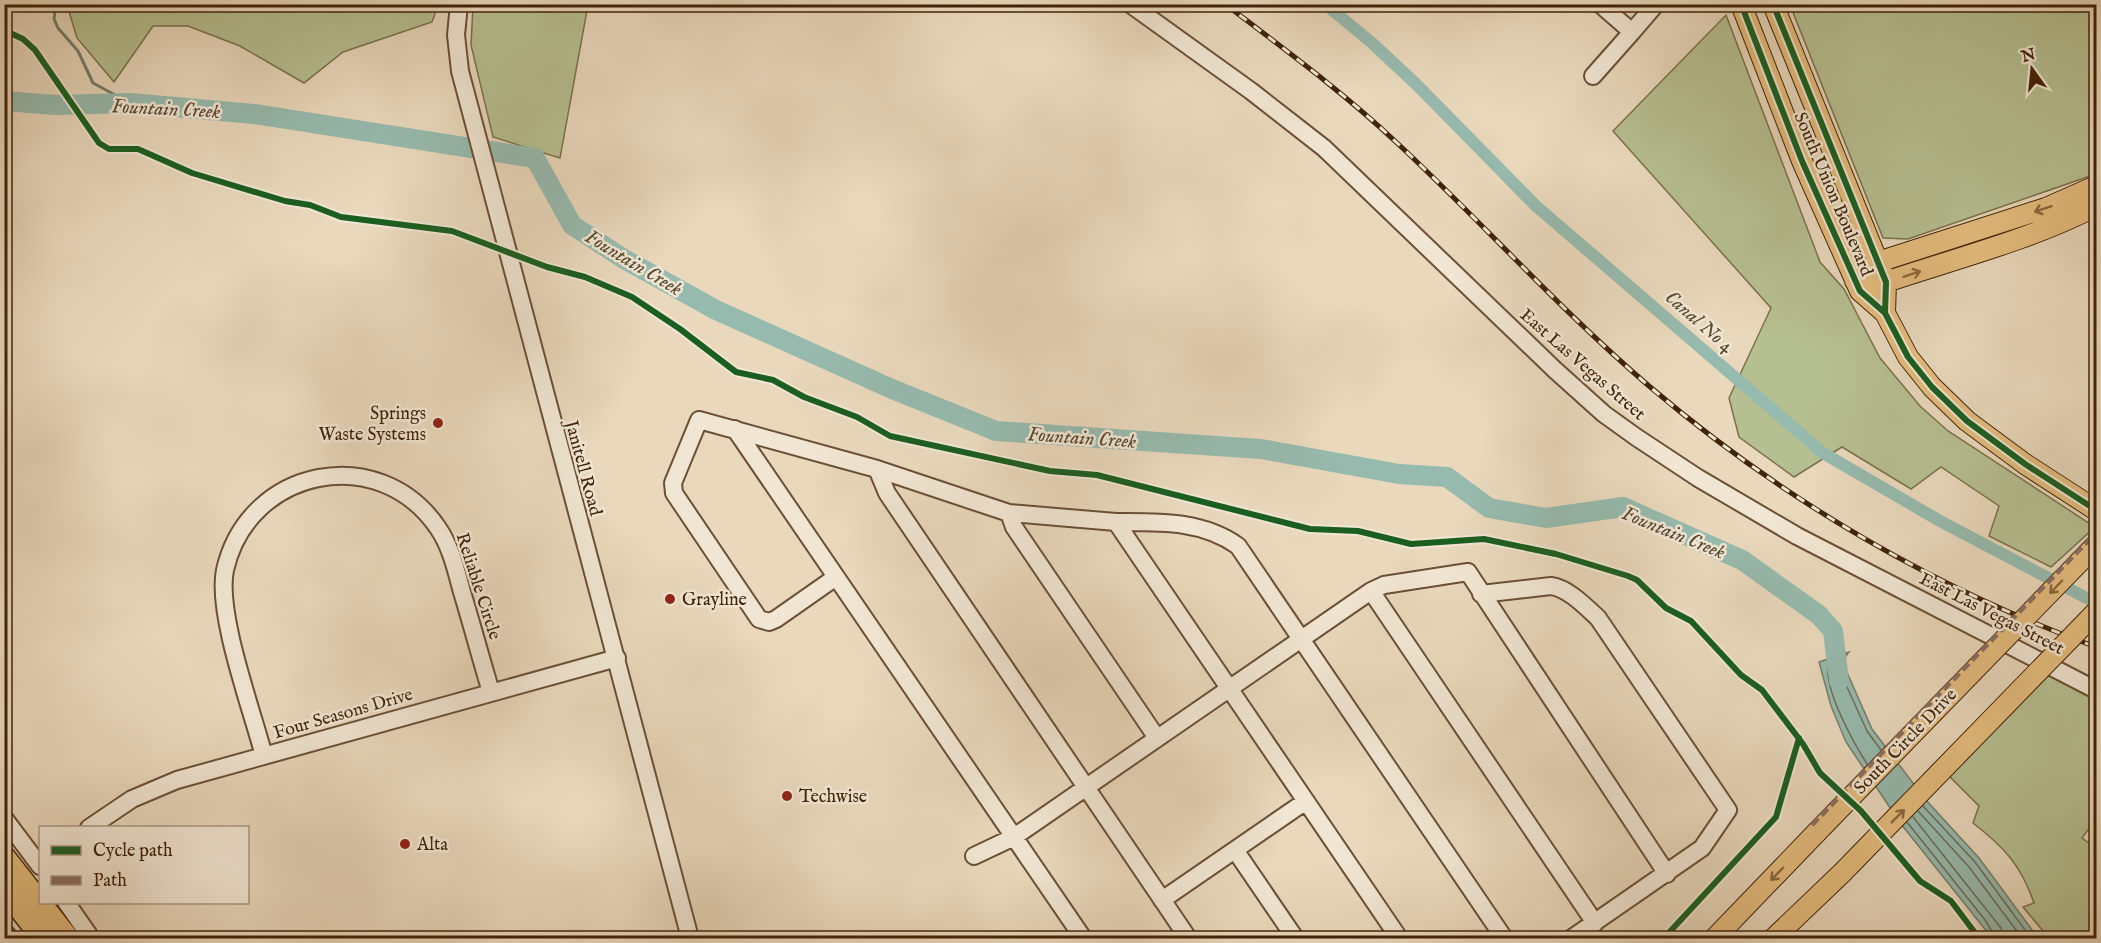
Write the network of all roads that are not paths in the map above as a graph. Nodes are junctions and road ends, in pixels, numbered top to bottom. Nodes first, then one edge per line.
1 (459, 4) edge
2 (1131, 4) edge
3 (1600, 4) edge
4 (1656, 4) edge
5 (1741, 4) edge
6 (1773, 4) edge
7 (1632, 32) junction
8 (1593, 76) dead end
9 (2097, 186) edge
10 (2097, 206) edge
11 (1878, 262) junction
12 (1855, 281) junction
13 (1886, 282) junction
14 (1885, 313) junction
15 (735, 429) junction
16 (877, 470) junction
17 (2097, 510) edge
18 (1009, 513) junction
19 (1116, 522) junction
20 (2097, 545) edge
21 (836, 577) junction
22 (1371, 591) junction
23 (1481, 594) junction
24 (2097, 612) edge
25 (1301, 638) junction
26 (617, 658) junction
27 (1229, 689) junction
28 (2097, 690) edge
29 (491, 692) junction
30 (1157, 738) junction
31 (264, 756) junction
32 (1086, 788) junction
33 (1306, 801) junction
34 (4, 818) edge
35 (92, 826) edge
36 (1014, 837) junction
37 (1235, 850) junction
38 (974, 856) dead end
39 (4, 859) edge
40 (39, 860) edge
41 (1667, 874) junction
42 (4, 886) edge
43 (1162, 900) junction
44 (67, 904) edge
45 (1595, 922) junction
46 (91, 938) edge
47 (44, 939) edge
48 (66, 939) edge
49 (690, 939) edge
50 (1083, 939) edge
51 (1188, 939) edge
52 (1295, 939) edge
53 (1399, 939) edge
54 (1504, 939) edge
55 (1572, 939) edge
56 (1715, 939) edge
57 (1774, 939) edge

1 - 26 street, Janitell Road
2 - 28 street, East Las Vegas Street
3 - 7 street
4 - 7 street
5 - 12 main road, South Union Boulevard
6 - 11 main road, South Union Boulevard
7 - 8 street
9 -> 11 main road
13 -> 10 main road
11 - 12 main road
11 - 13 main road, South Union Boulevard
12 - 13 main road
12 - 14 main road, South Union Boulevard
13 - 14 main road, South Union Boulevard
14 - 17 main road
15 - 16 street
15 - 21 street
15 - 21 street
16 - 18 street
16 - 32 street
18 - 19 street
18 - 30 street
19 - 25 street
19 - 27 street
20 -> 56 main road, South Circle Drive, bridge
21 - 36 street
22 - 23 street
22 - 25 street
22 - 45 street
23 - 41 street
23 - 41 street
57 -> 24 main road, bridge
25 - 27 street
25 - 54 street
26 - 29 street, Four Seasons Drive
26 - 49 street, Janitell Road
27 - 30 street
27 - 33 street
29 - 31 street, Four Seasons Drive
29 - 31 street, Reliable Circle
30 - 32 street
31 - 35 street, Four Seasons Drive
32 - 36 street
32 - 43 street
33 - 37 street
33 - 53 street
34 - 40 street
36 - 38 street
36 - 50 street
37 - 43 street
37 - 52 street
39 - 48 highway
41 - 45 street
42 - 47 highway
43 - 51 street
44 - 46 street
45 - 55 street

